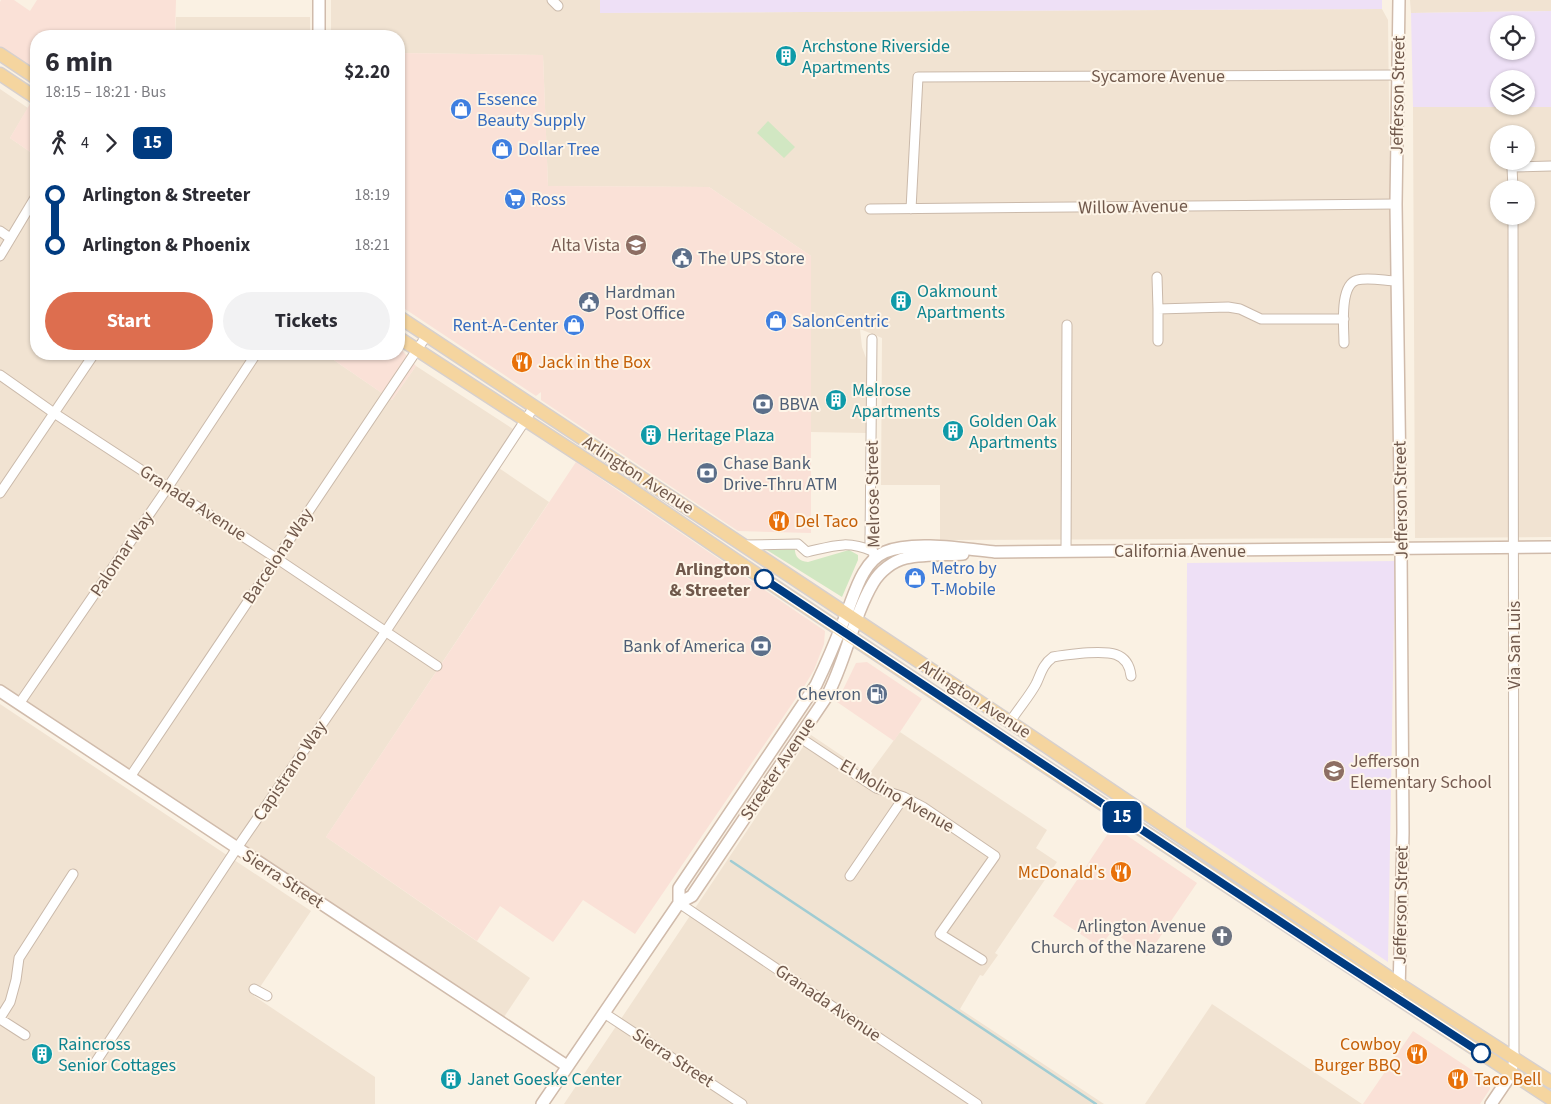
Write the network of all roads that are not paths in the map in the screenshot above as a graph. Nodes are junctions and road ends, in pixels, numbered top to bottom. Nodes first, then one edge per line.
1 (319, 0) edge
2 (1399, 0) edge
3 (319, 30) edge
4 (0, 54) edge
5 (0, 74) edge
6 (30, 74) edge
7 (1399, 75) junction
8 (30, 94) edge
9 (1551, 166) edge
10 (1513, 180) edge
11 (1396, 204) junction
12 (30, 206) edge
13 (870, 209) dead end
14 (911, 209) junction
15 (1513, 225) edge
16 (0, 231) edge
17 (10, 238) junction
18 (0, 256) edge
19 (1157, 277) dead end
20 (1397, 281) junction
21 (1158, 309) junction
22 (1344, 319) junction
23 (405, 321) edge
24 (1067, 325) dead end
25 (427, 335) junction
26 (872, 339) dead end
27 (1158, 340) dead end
28 (405, 342) edge
29 (1344, 343) dead end
30 (417, 350) junction
31 (90, 360) edge
32 (252, 360) edge
33 (0, 375) edge
34 (534, 408) junction
35 (54, 413) junction
36 (526, 419) junction
37 (168, 487) junction
38 (0, 493) edge
39 (744, 545) junction
40 (1551, 547) edge
41 (1514, 548) junction
42 (1402, 550) junction
43 (1066, 551) junction
44 (995, 552) junction
45 (874, 555) junction
46 (276, 558) junction
47 (852, 618) junction
48 (840, 630) junction
49 (386, 631) junction
50 (851, 637) junction
51 (438, 666) dead end
52 (1131, 676) dead end
53 (0, 691) edge
54 (19, 704) junction
55 (1010, 722) junction
56 (799, 737) junction
57 (130, 777) junction
58 (904, 797) junction
59 (237, 848) junction
60 (73, 874) dead end
61 (850, 876) dead end
62 (679, 903) junction
63 (982, 960) dead end
64 (1400, 961) junction
65 (1375, 968) junction
66 (1399, 984) junction
67 (254, 989) dead end
68 (267, 996) dead end
69 (1399, 1000) junction
70 (604, 1013) junction
71 (0, 1018) edge
72 (25, 1035) dead end
73 (1514, 1057) junction
74 (95, 1062) dead end
75 (567, 1066) junction
76 (1512, 1073) junction
77 (1551, 1082) edge
78 (1551, 1099) edge
79 (542, 1104) edge
80 (742, 1104) edge
81 (977, 1104) edge
82 (1491, 1104) edge

1 - 3 main road
2 - 7 main road, Jefferson Street
4 - 6 main road
5 - 8 main road
7 - 11 main road, Jefferson Street
7 - 14 street, Sycamore Avenue
9 - 10 street
11 - 14 street, Willow Avenue
11 - 20 main road, Jefferson Street
12 - 17 street
13 - 14 street, Willow Avenue
15 - 41 street, Via San Luis
16 - 17 street
17 - 18 street
19 - 21 street
20 - 22 street
20 - 42 main road, Jefferson Street
21 - 22 street
21 - 27 street
22 - 29 street
23 - 25 main road, Arlington Avenue
24 - 43 street
25 - 30 street, Barcelona Way
25 - 34 main road, Arlington Avenue
26 - 45 street, Melrose Street
28 - 30 main road, Arlington Avenue
30 - 36 main road, Arlington Avenue
30 - 46 street, Barcelona Way
31 - 35 street
32 - 37 street, Palomar Way
33 - 35 street, Granada Avenue
34 - 36 street, Capistrano Way
34 - 39 main road, Arlington Avenue
35 - 37 street, Granada Avenue
35 - 38 street
36 - 48 main road, Arlington Avenue
36 - 49 street, Capistrano Way
37 - 46 street, Granada Avenue
37 - 54 street, Palomar Way
39 - 45 street
39 - 47 main road, Arlington Avenue
40 - 41 main road, California Avenue
41 - 42 main road, California Avenue
41 - 73 street, Via San Luis
42 - 43 main road, California Avenue
42 - 64 main road, Jefferson Street
43 - 44 main road, California Avenue
44 - 45 main road, California Avenue
44 - 47 main road
45 - 47 main road, California Avenue
46 - 49 street, Granada Avenue
46 - 57 street, Barcelona Way
47 - 48 main road, Streeter Avenue
47 - 50 main road, Streeter Avenue
47 - 55 main road, Arlington Avenue
48 - 50 main road, Arlington Avenue
48 - 62 main road, Streeter Avenue
49 - 51 street
49 - 59 street, Capistrano Way
50 - 56 main road, Streeter Avenue
50 - 69 main road, Arlington Avenue
52 - 55 street
53 - 54 main road, Sierra Street
54 - 57 main road, Sierra Street
55 - 65 main road, Arlington Avenue
56 - 58 street, El Molino Avenue
56 - 62 main road, Streeter Avenue
57 - 59 main road, Sierra Street
58 - 61 street
58 - 63 street, El Molino Avenue
59 - 74 street, Capistrano Way
59 - 75 main road, Sierra Street
60 - 71 street
62 - 70 main road, Streeter Avenue
62 - 81 street, Granada Avenue
64 - 65 main road
64 - 66 main road, Jefferson Street
65 - 66 main road, Arlington Avenue
66 - 69 main road, Jefferson Street
66 - 73 main road, Arlington Avenue
67 - 68 street
69 - 76 main road, Arlington Avenue
70 - 75 main road, Streeter Avenue
70 - 80 street, Sierra Street
71 - 72 street
73 - 76 street, Via San Luis
73 - 77 main road, Arlington Avenue
75 - 79 main road, Streeter Avenue
76 - 78 main road, Arlington Avenue
76 - 82 main road

